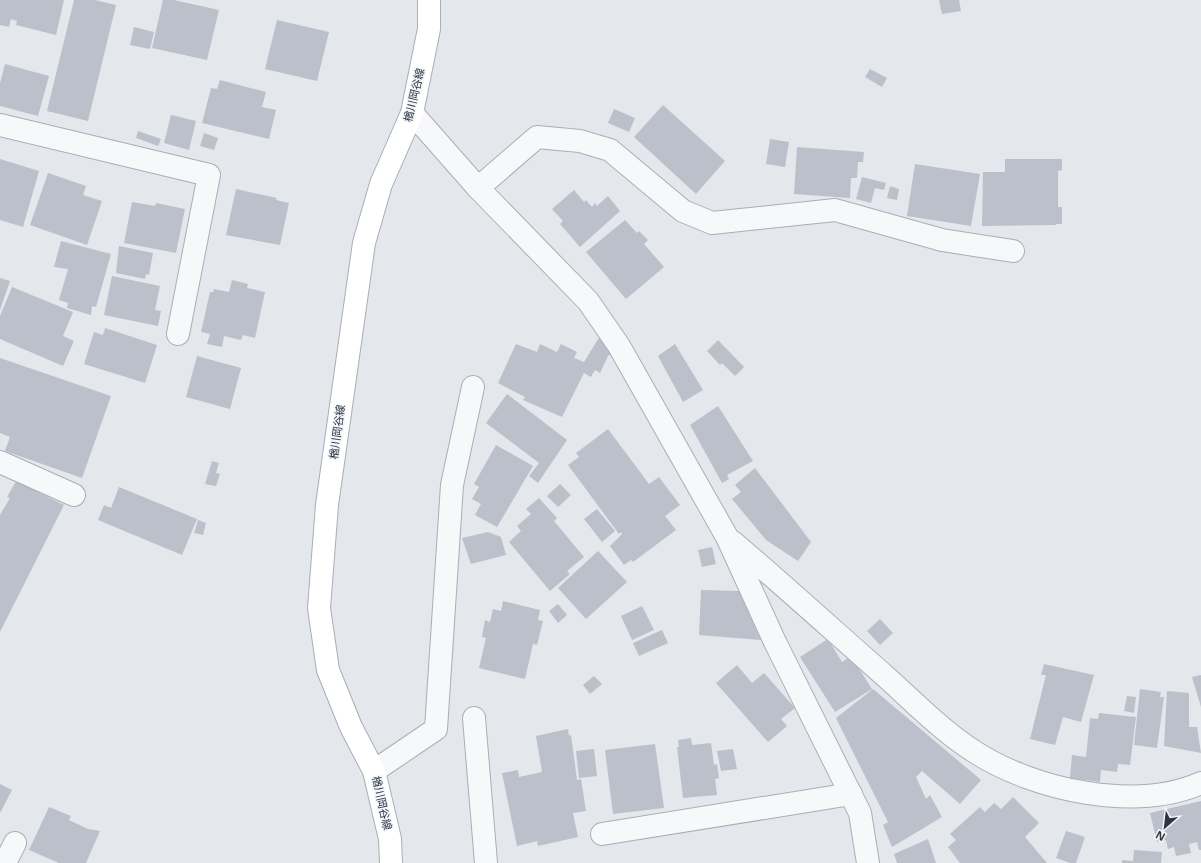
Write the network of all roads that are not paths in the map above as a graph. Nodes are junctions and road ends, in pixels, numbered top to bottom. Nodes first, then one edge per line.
1 (429, 0) edge
2 (412, 113) junction
3 (0, 125) edge
4 (478, 188) junction
5 (1013, 251) dead end
6 (178, 334) dead end
7 (473, 387) dead end
8 (0, 462) edge
9 (74, 495) dead end
10 (727, 536) junction
11 (474, 718) dead end
12 (374, 771) junction
13 (1201, 783) edge
14 (851, 794) junction
15 (602, 834) dead end
16 (15, 843) dead end
17 (5, 863) edge
18 (391, 863) edge
19 (486, 863) edge
20 (868, 863) edge

1 - 2 main road, 楢川岡谷線
2 - 4 street
2 - 12 main road, 楢川岡谷線
3 - 6 street
4 - 5 street
4 - 10 street
7 - 12 street
8 - 9 street
10 - 13 street
10 - 14 street
11 - 19 street
12 - 18 main road, 楢川岡谷線
14 - 15 street
14 - 20 street
16 - 17 street

